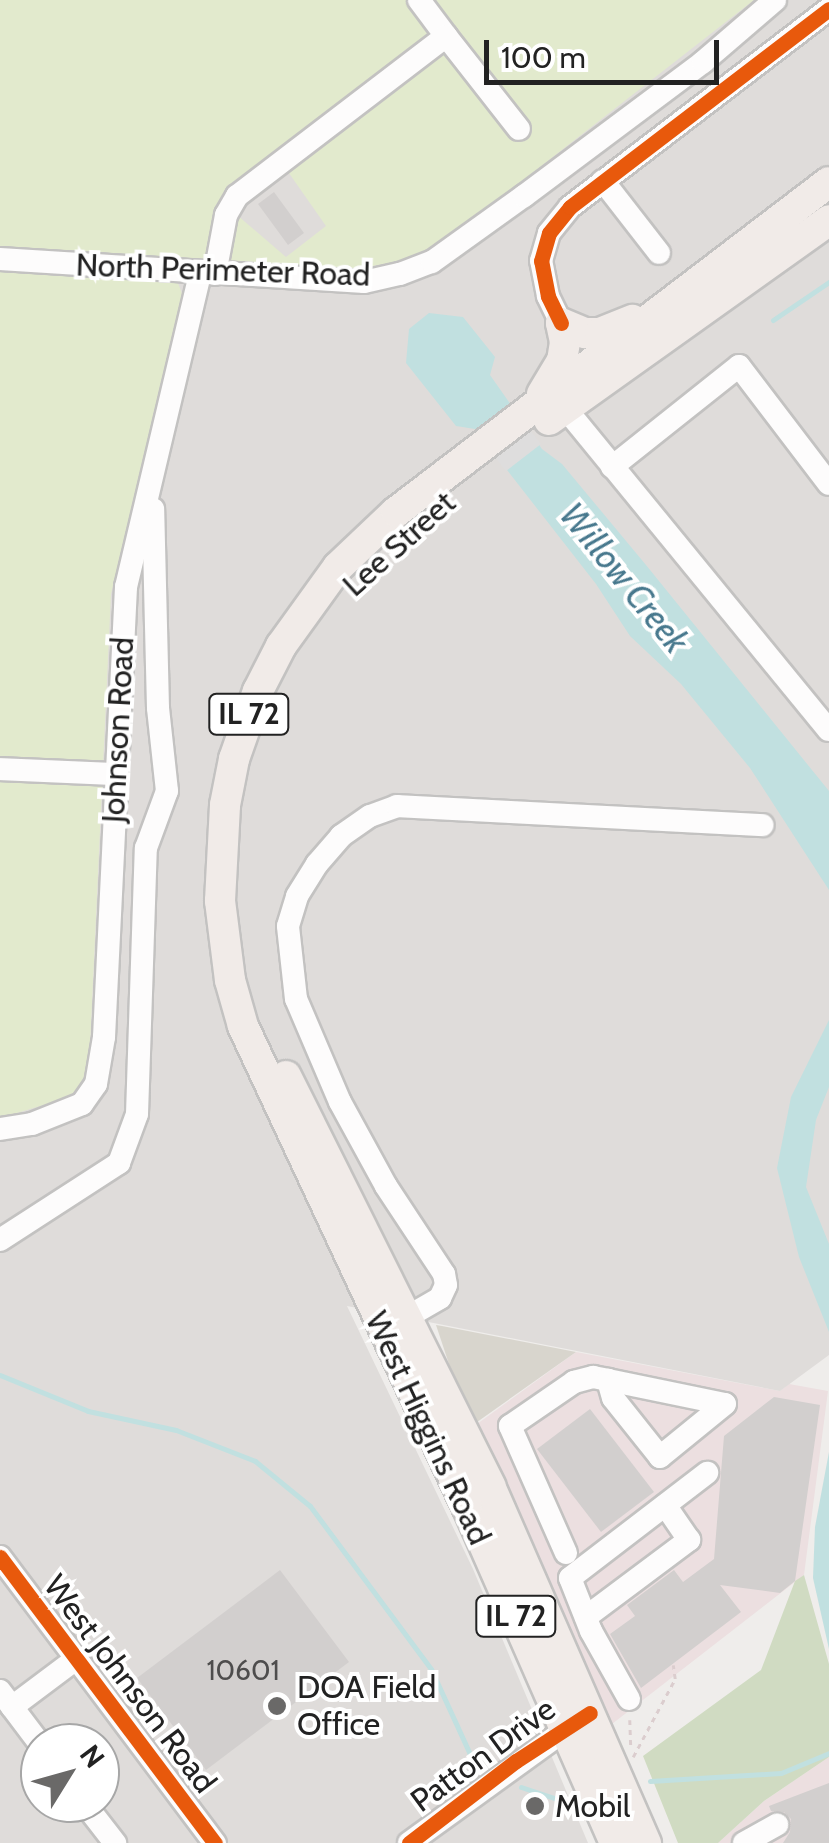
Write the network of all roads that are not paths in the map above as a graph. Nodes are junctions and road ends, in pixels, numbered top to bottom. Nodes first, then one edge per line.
1 (419, 0) edge
2 (775, 0) edge
3 (829, 9) edge
4 (446, 36) junction
5 (518, 129) dead end
6 (603, 181) junction
7 (829, 182) edge
8 (829, 220) edge
9 (659, 253) dead end
10 (0, 259) edge
11 (207, 273) junction
12 (676, 299) junction
13 (562, 323) junction
14 (538, 415) junction
15 (491, 452) junction
16 (612, 467) junction
17 (152, 480) junction
18 (829, 484) edge
19 (829, 730) edge
20 (0, 768) edge
21 (114, 774) junction
22 (762, 825) dead end
23 (261, 1069) joint
24 (290, 1084) joint
25 (0, 1129) edge
26 (0, 1240) edge
27 (408, 1316) junction
28 (608, 1380) junction
29 (707, 1473) dead end
30 (665, 1505) junction
31 (566, 1552) dead end
32 (0, 1557) edge
33 (586, 1618) junction
34 (76, 1658) junction
35 (629, 1698) road end
36 (6, 1699) edge
37 (578, 1720) junction
38 (24, 1723) edge
39 (100, 1823) edge
40 (776, 1825) dead end
41 (115, 1843) edge
42 (215, 1843) edge
43 (408, 1843) edge
44 (614, 1843) edge
45 (646, 1843) edge
46 (744, 1843) edge

1 - 4 street
2 - 11 street, North Perimeter Road
3 - 6 street
4 - 5 street
4 - 11 street, Johnson Road
6 - 9 street
6 - 13 street
7 - 12 main road, Lee Street / IL 72
8 - 14 main road, Lee Street / IL 72
10 - 11 street, North Perimeter Road
11 - 17 street, Johnson Road
12 - 13 main road
12 - 14 main road, Lee Street / IL 72
13 - 14 main road
14 - 15 main road, Lee Street / IL 72
14 - 16 street
15 - 23 main road, Lee Street / IL 72
15 - 24 main road, Lee Street / IL 72
16 - 18 street
16 - 19 street
17 - 21 street, Johnson Road
17 - 26 street
20 - 21 street
21 - 25 street, Johnson Road
22 - 27 street
23 - 37 main road, West Higgins Road / IL 72
24 - 27 main road, West Higgins Road / IL 72
27 - 37 main road, West Higgins Road / IL 72
28 - 28 street
28 - 31 street
29 - 30 street
30 - 33 street
30 - 33 street
32 - 34 street, West Johnson Road
33 - 35 street
34 - 36 street
34 - 42 street, West Johnson Road
36 - 38 street
37 - 43 street, Patton Drive
37 - 44 main road, West Higgins Road / IL 72
37 - 45 main road, West Higgins Road / IL 72
39 - 41 street
40 - 46 street

